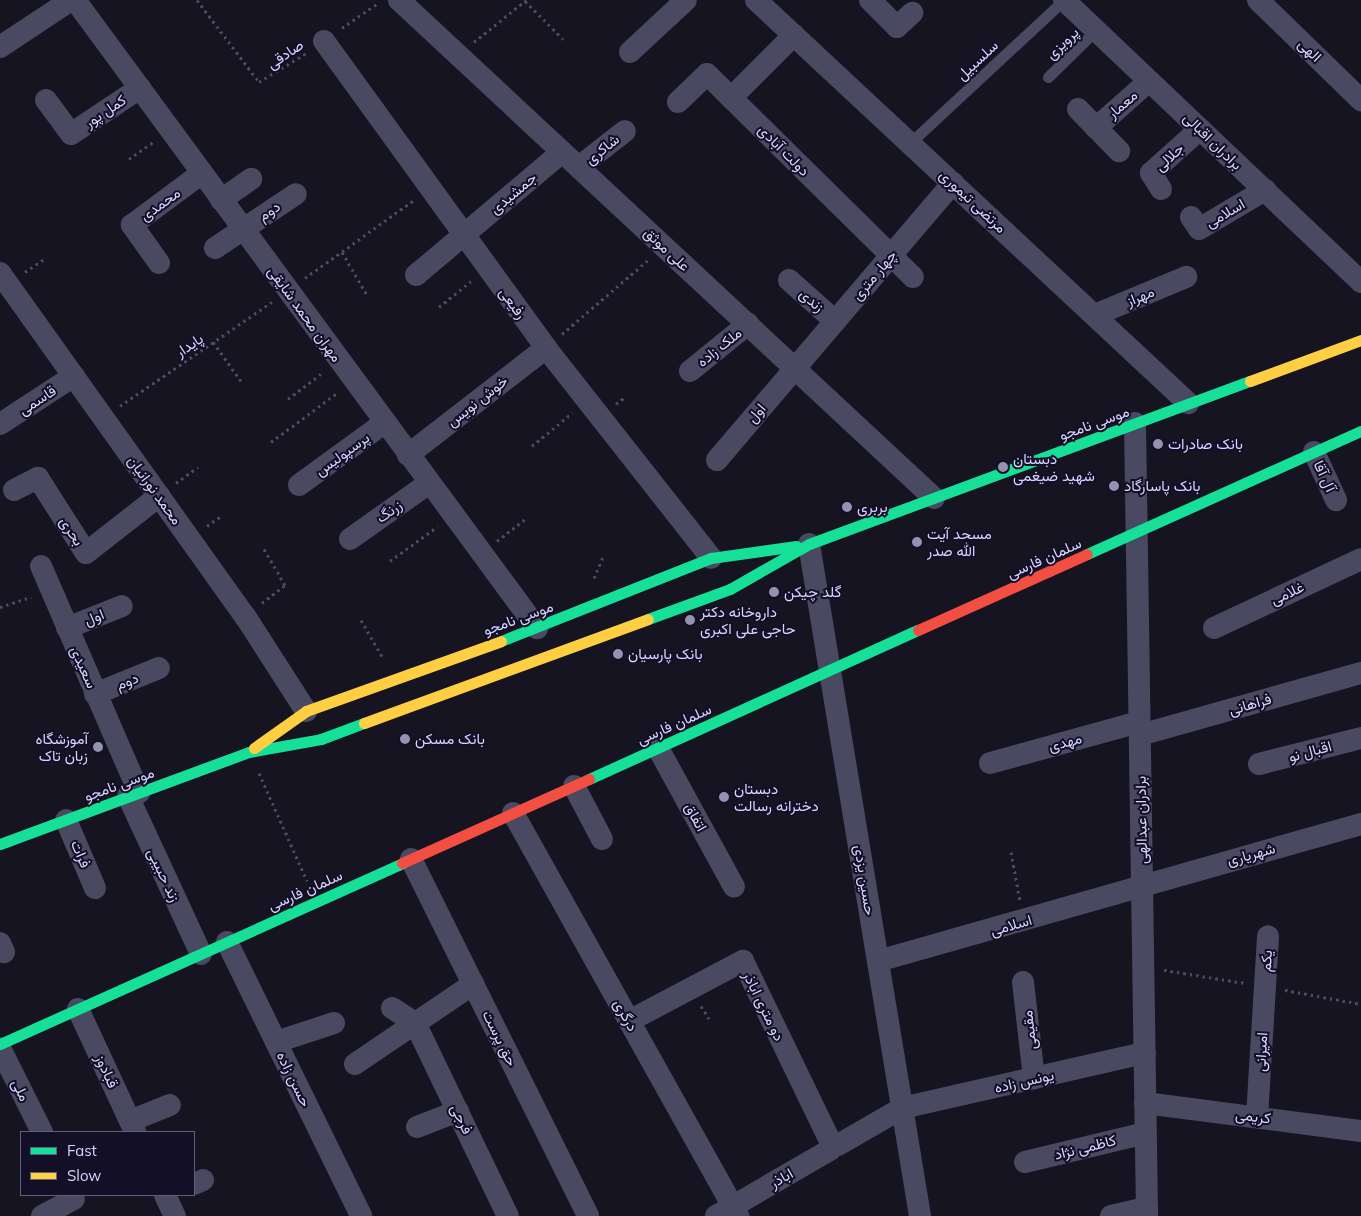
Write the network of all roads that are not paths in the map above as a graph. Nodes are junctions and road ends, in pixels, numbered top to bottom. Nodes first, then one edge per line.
1 (73, 0) edge
2 (399, 0) edge
3 (686, 0) edge
4 (756, 0) edge
5 (870, 0) edge
6 (1064, 0) edge
7 (1258, 0) edge
8 (912, 13) dead end
9 (1096, 30) junction
10 (794, 35) junction
11 (324, 41) road end
12 (0, 47) edge
13 (630, 52) dead end
14 (1048, 77) dead end
15 (1149, 81) junction
16 (140, 88) junction
17 (731, 98) junction
18 (46, 100) dead end
19 (1361, 100) edge
20 (678, 102) dead end
21 (1078, 109) dead end
22 (1096, 128) junction
23 (1200, 129) junction
24 (625, 131) dead end
25 (910, 143) junction
26 (1119, 151) dead end
27 (562, 152) junction
28 (579, 167) junction
29 (202, 173) junction
30 (251, 179) dead end
31 (952, 183) junction
32 (1161, 189) dead end
33 (1265, 190) junction
34 (296, 194) dead end
35 (221, 200) junction
36 (1191, 217) dead end
37 (243, 229) junction
38 (464, 235) junction
39 (215, 248) dead end
40 (890, 255) junction
41 (159, 262) dead end
42 (416, 275) dead end
43 (913, 277) dead end
44 (1186, 277) dead end
45 (789, 280) dead end
46 (2, 281) edge
47 (1361, 282) edge
48 (1094, 315) junction
49 (835, 321) junction
50 (748, 324) junction
51 (1361, 340) edge
52 (546, 348) junction
53 (795, 367) junction
54 (690, 371) dead end
55 (74, 376) junction
56 (1188, 403) junction
57 (384, 422) junction
58 (1135, 423) junction
59 (0, 424) edge
60 (1361, 431) edge
61 (1314, 452) junction
62 (408, 454) junction
63 (717, 460) dead end
64 (429, 483) junction
65 (299, 485) dead end
66 (14, 490) dead end
67 (160, 496) junction
68 (934, 498) junction
69 (1336, 500) dead end
70 (1137, 532) junction
71 (350, 539) dead end
72 (809, 544) junction
73 (711, 558) junction
74 (1361, 559) edge
75 (41, 566) dead end
76 (122, 606) dead end
77 (67, 628) junction
78 (537, 628) junction
79 (1214, 628) dead end
80 (548, 656) junction
81 (160, 668) dead end
82 (830, 670) junction
83 (1361, 672) edge
84 (95, 694) junction
85 (306, 711) junction
86 (1140, 728) junction
87 (1361, 738) edge
88 (658, 748) junction
89 (249, 752) junction
90 (990, 762) dead end
91 (1259, 764) dead end
92 (574, 786) junction
93 (134, 794) junction
94 (513, 813) junction
95 (66, 820) junction
96 (1361, 824) edge
97 (602, 839) dead end
98 (0, 844) edge
99 (411, 859) junction
100 (1142, 884) junction
101 (734, 887) dead end
102 (95, 888) dead end
103 (1268, 936) dead end
104 (227, 942) junction
105 (201, 954) junction
106 (878, 961) junction
107 (1023, 982) dead end
108 (473, 984) junction
109 (1265, 986) joint
110 (392, 1008) dead end
111 (78, 1009) junction
112 (629, 1021) junction
113 (334, 1023) dead end
114 (416, 1023) junction
115 (276, 1042) junction
116 (0, 1046) edge
117 (1145, 1053) junction
118 (355, 1064) dead end
119 (1034, 1078) junction
120 (1145, 1103) junction
121 (170, 1106) dead end
122 (902, 1108) junction
123 (458, 1111) junction
124 (1257, 1117) junction
125 (133, 1127) edge
126 (417, 1127) dead end
127 (1361, 1130) edge
128 (42, 1131) edge
129 (1146, 1133) junction
130 (832, 1145) junction
131 (1025, 1162) dead end
132 (77, 1203) edge
133 (1147, 1212) edge
134 (729, 1213) edge
135 (42, 1216) edge
136 (361, 1216) edge
137 (508, 1216) edge
138 (588, 1216) edge
139 (920, 1216) edge
140 (1111, 1216) edge

1 - 12 street
1 - 16 street, مهران محمد شایقی
2 - 27 street, علی موثق
3 - 13 street
4 - 10 street, مرتضی تیموری
5 - 8 street
6 - 9 street, برادران اقبالی
6 - 25 lane, سلسبیل
7 - 19 street, الهی
9 - 14 lane, پرویزی
9 - 15 street, برادران اقبالی
10 - 17 street
10 - 25 street, مرتضی تیموری
11 - 38 street, رفیعی
15 - 22 street, معمار
15 - 23 street, برادران اقبالی
16 - 18 street, کمل پور
16 - 29 street, مهران محمد شایقی
17 - 20 street, دولت آبادی
17 - 40 street, دولت آبادی
21 - 22 street
22 - 26 street
23 - 32 street, جلالی
23 - 33 street, برادران اقبالی
24 - 28 street, شاکری
25 - 31 street, مرتضی تیموری
27 - 28 street, علی موثق
27 - 38 street, جمشیدی
28 - 50 street, علی موثق
29 - 35 street, مهران محمد شایقی
29 - 41 street, محمدی
30 - 35 street
31 - 40 street, چهار متری
31 - 48 street, مرتضی تیموری
33 - 36 street, اسلامی
33 - 47 street, برادران اقبالی
34 - 37 street, دوم
35 - 37 street, مهران محمد شایقی
37 - 39 street, دوم
37 - 57 street, مهران محمد شایقی
38 - 42 street, جمشیدی
38 - 52 street, رفیعی
40 - 43 street, دولت آبادی
40 - 49 street, چهار متری
44 - 48 street, مهراز
45 - 49 street, زندی
46 - 55 street, محمد نورانیان
48 - 56 street, مرتضی تیموری
49 - 53 street, چهار متری
50 - 53 street, علی موثق
50 - 54 street, ملک زاده
51 - 56 main road, موسی نامجو
52 - 62 street, خوش نویس
52 - 73 street, رفیعی
53 - 63 street, اول
53 - 68 street, علی موثق
55 - 59 street, قاسمی
55 - 67 street, محمد نورانیان
56 - 58 main road, موسی نامجو
57 - 62 street, مهران محمد شایقی
57 - 65 street, پرسپولیس
58 - 68 main road, موسی نامجو
58 - 70 street, برادران عبدالهی
60 - 61 main road, سلمان فارسی
61 - 69 street, آل آقا
61 - 70 main road, سلمان فارسی
62 - 64 street, مهران محمد شایقی
64 - 71 street, زرنگ
64 - 78 street, مهران محمد شایقی
66 - 67 street, بحری
67 - 85 street, محمد نورانیان
68 - 72 main road, موسی نامجو
70 - 82 main road, سلمان فارسی
70 - 86 street, برادران عبدالهی
72 - 73 main road, موسی نامجو
72 - 80 main road, موسی نامجو
72 - 82 street, حسین یزدی
73 - 78 main road, موسی نامجو
74 - 79 street, غلامی
75 - 77 street, سعیدی
76 - 77 street, اول
77 - 84 street, سعیدی
78 - 80 main road
78 - 85 main road, موسی نامجو
80 - 89 main road, موسی نامجو
81 - 84 street, دوم
82 - 88 main road, سلمان فارسی
82 - 106 street, حسین یزدی
83 - 86 street, فراهانی
84 - 93 street, سعیدی
85 - 89 main road, موسی نامجو
86 - 90 street, مهدی
86 - 100 street, برادران عبدالهی
87 - 91 street, اقبال نو
88 - 92 main road, سلمان فارسی
88 - 101 street, اتفاق
89 - 93 main road, موسی نامجو
92 - 94 main road, سلمان فارسی
92 - 97 street
93 - 95 main road, موسی نامجو
93 - 105 street, زند حبیبی
94 - 99 main road, سلمان فارسی
94 - 112 street, درگری
95 - 98 main road, موسی نامجو
95 - 102 street, فرات
96 - 100 street, شهریاری
99 - 104 main road, سلمان فارسی
99 - 108 street, حق پرست
100 - 106 street, اسلامی
100 - 117 street, برادران عبدالهی
103 - 109 street, یکم
104 - 105 main road, سلمان فارسی
104 - 115 street, حسن زاده
105 - 111 main road, سلمان فارسی
106 - 122 street, حسین یزدی
107 - 119 street, مقیمی
108 - 114 street
108 - 138 street, حق پرست
109 - 124 street, امیرانی
110 - 114 street
111 - 116 main road, سلمان فارسی
111 - 125 street, قبادوز
112 - 130 street, دو متری اباذر
112 - 134 street, درگری
113 - 115 street
114 - 118 street
114 - 123 street, فرجی
115 - 136 street, حسن زاده
116 - 128 street, ملی
117 - 119 street, یونس زاده
117 - 120 street, برادران عبدالهی
119 - 122 street, یونس زاده
120 - 124 street, کریمی
120 - 129 street, برادران عبدالهی
121 - 125 street
122 - 130 street, اباذر
122 - 139 street, حسین یزدی
123 - 126 street
123 - 137 street, فرجی
124 - 127 street, کریمی
129 - 131 street, کاظمی نژاد
129 - 133 street, برادران عبدالهی
130 - 134 street, اباذر
132 - 135 street
133 - 140 street

